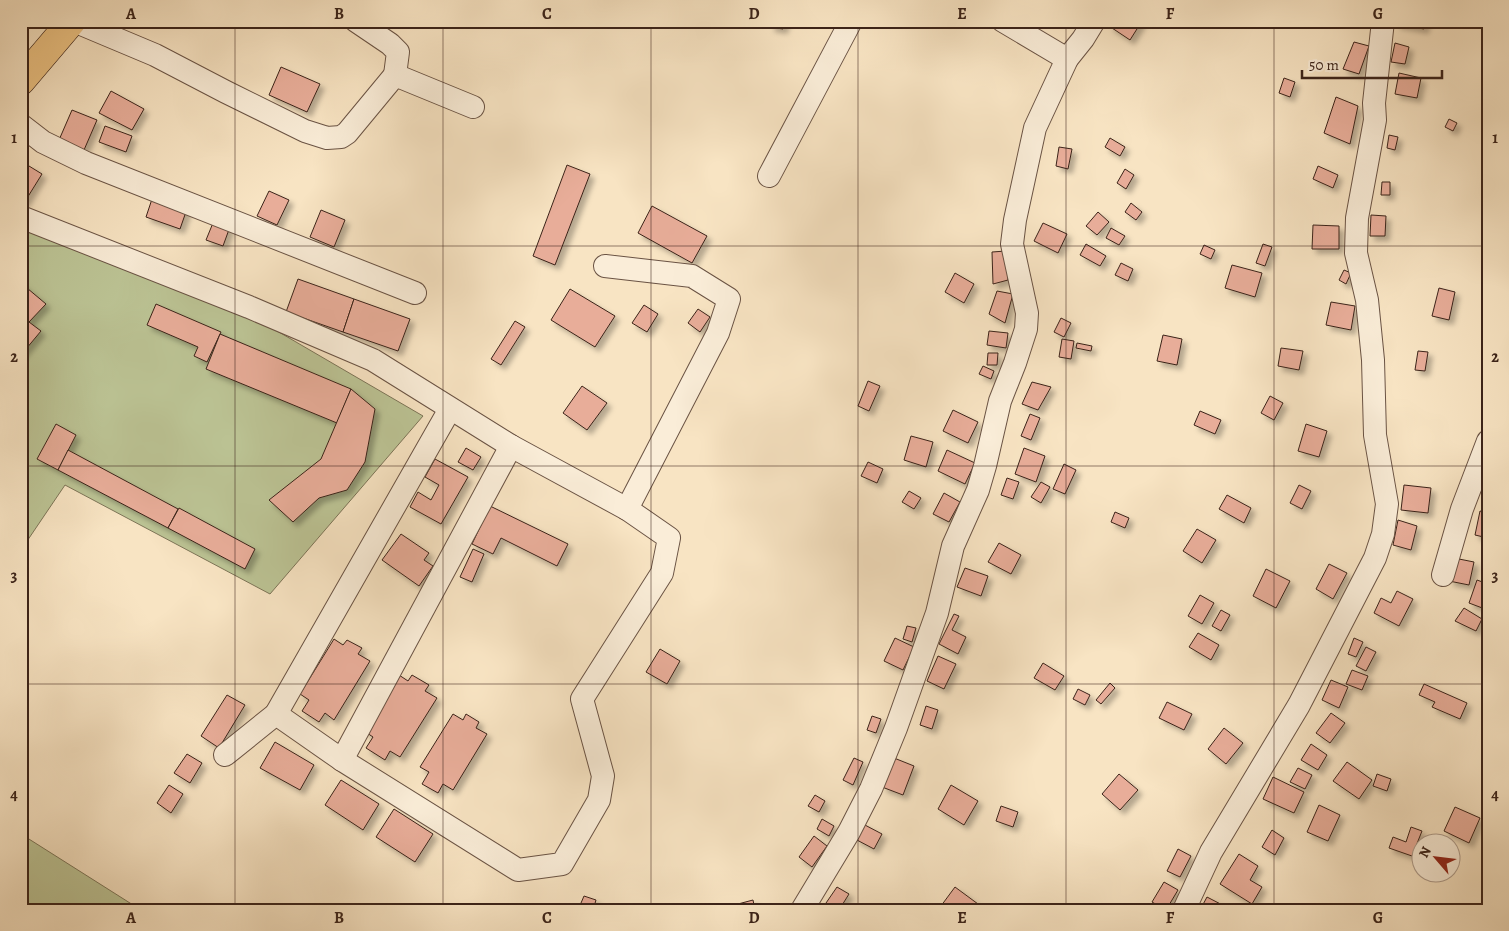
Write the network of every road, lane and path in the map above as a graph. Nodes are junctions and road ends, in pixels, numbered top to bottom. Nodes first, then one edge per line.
1 (73, 21) edge
2 (356, 21) edge
3 (852, 21) edge
4 (1003, 21) edge
5 (1094, 21) edge
6 (1383, 21) edge
7 (1067, 59) junction
8 (395, 75) junction
9 (21, 80) edge
10 (473, 107) dead end
11 (21, 125) edge
12 (769, 176) dead end
13 (21, 217) edge
14 (605, 266) dead end
15 (415, 293) dead end
16 (450, 409) junction
17 (1488, 441) edge
18 (511, 446) junction
19 (628, 509) junction
20 (1443, 575) dead end
21 (276, 714) junction
22 (225, 755) dead end
23 (342, 760) junction
24 (1183, 907) edge
25 (802, 910) edge

1 - 8 street
1 - 9 highway
2 - 8 street
3 - 12 street
4 - 7 street
5 - 7 street
6 - 24 street
7 - 25 street
8 - 10 street
11 - 15 street
13 - 16 street
14 - 19 street
16 - 18 street
16 - 21 street
17 - 20 street
18 - 19 street
18 - 23 street
19 - 23 street
21 - 22 street
21 - 23 street

